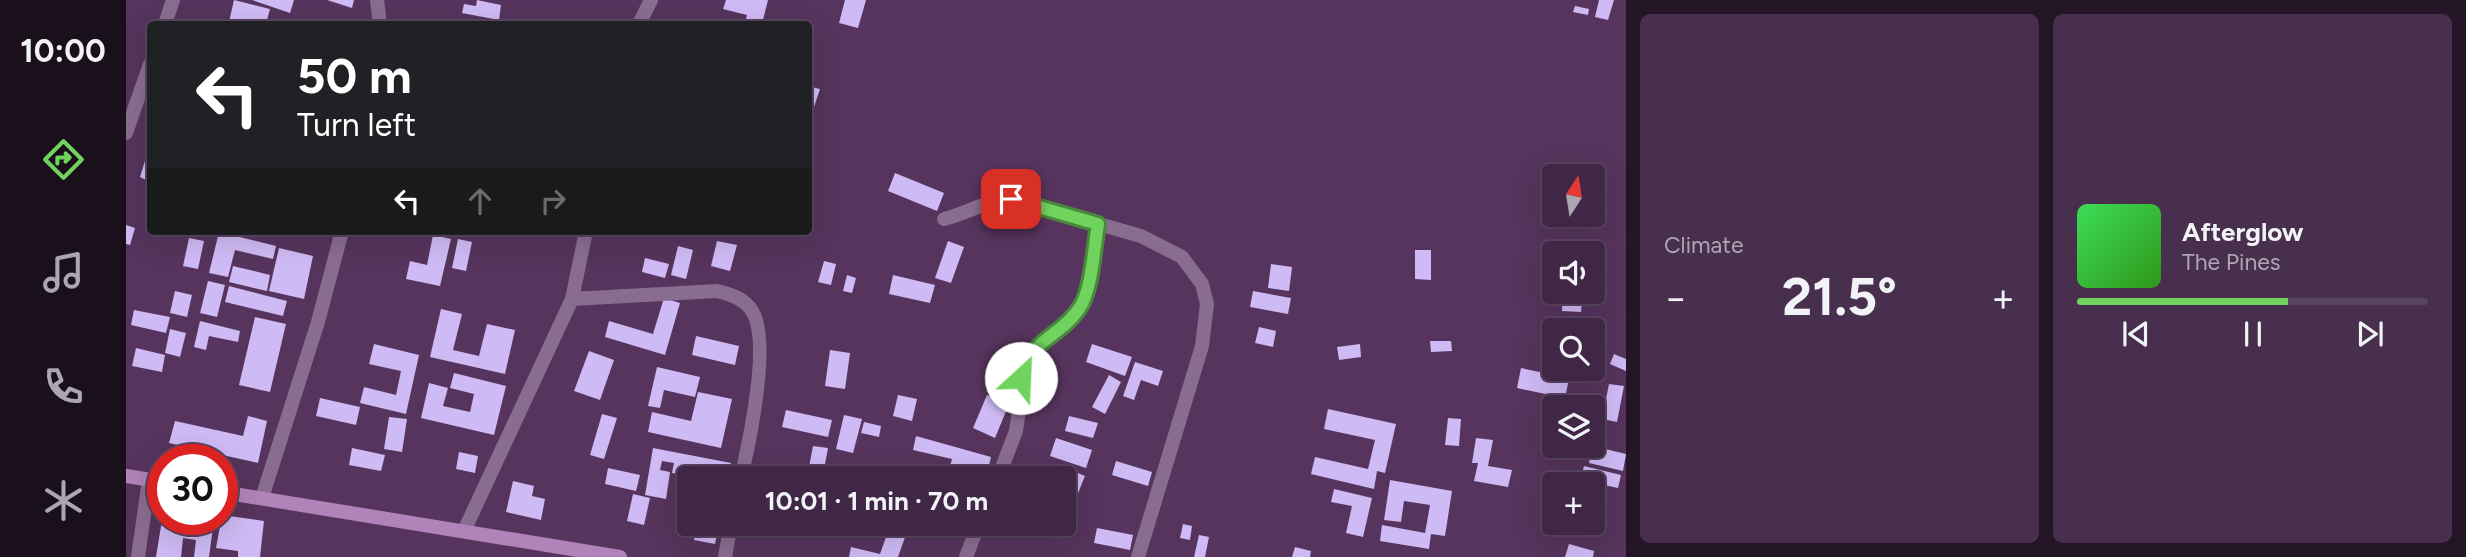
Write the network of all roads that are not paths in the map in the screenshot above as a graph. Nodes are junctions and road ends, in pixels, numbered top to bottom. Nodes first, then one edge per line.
1 (173, 0) edge
2 (377, 0) edge
3 (651, 0) edge
4 (166, 21) edge
5 (380, 21) edge
6 (640, 21) edge
7 (147, 73) edge
8 (126, 133) edge
9 (944, 219) dead end
10 (1098, 224) junction
11 (341, 235) edge
12 (585, 235) edge
13 (572, 299) junction
14 (743, 466) edge
15 (1003, 466) edge
16 (126, 476) edge
17 (147, 480) edge
18 (238, 494) edge
19 (262, 498) junction
20 (147, 519) edge
21 (464, 531) junction
22 (729, 536) edge
23 (974, 536) edge
24 (138, 557) edge
25 (620, 557) edge
26 (725, 557) edge
27 (966, 557) edge
28 (1138, 557) edge

1 - 4 street
2 - 5 street
3 - 6 street
7 - 8 street
9 - 10 street
10 - 15 street
10 - 28 street
11 - 19 street
12 - 13 street
13 - 14 street
13 - 21 street
16 - 17 street
18 - 19 street
19 - 21 street
20 - 24 street
21 - 25 street
22 - 26 street
23 - 27 street

